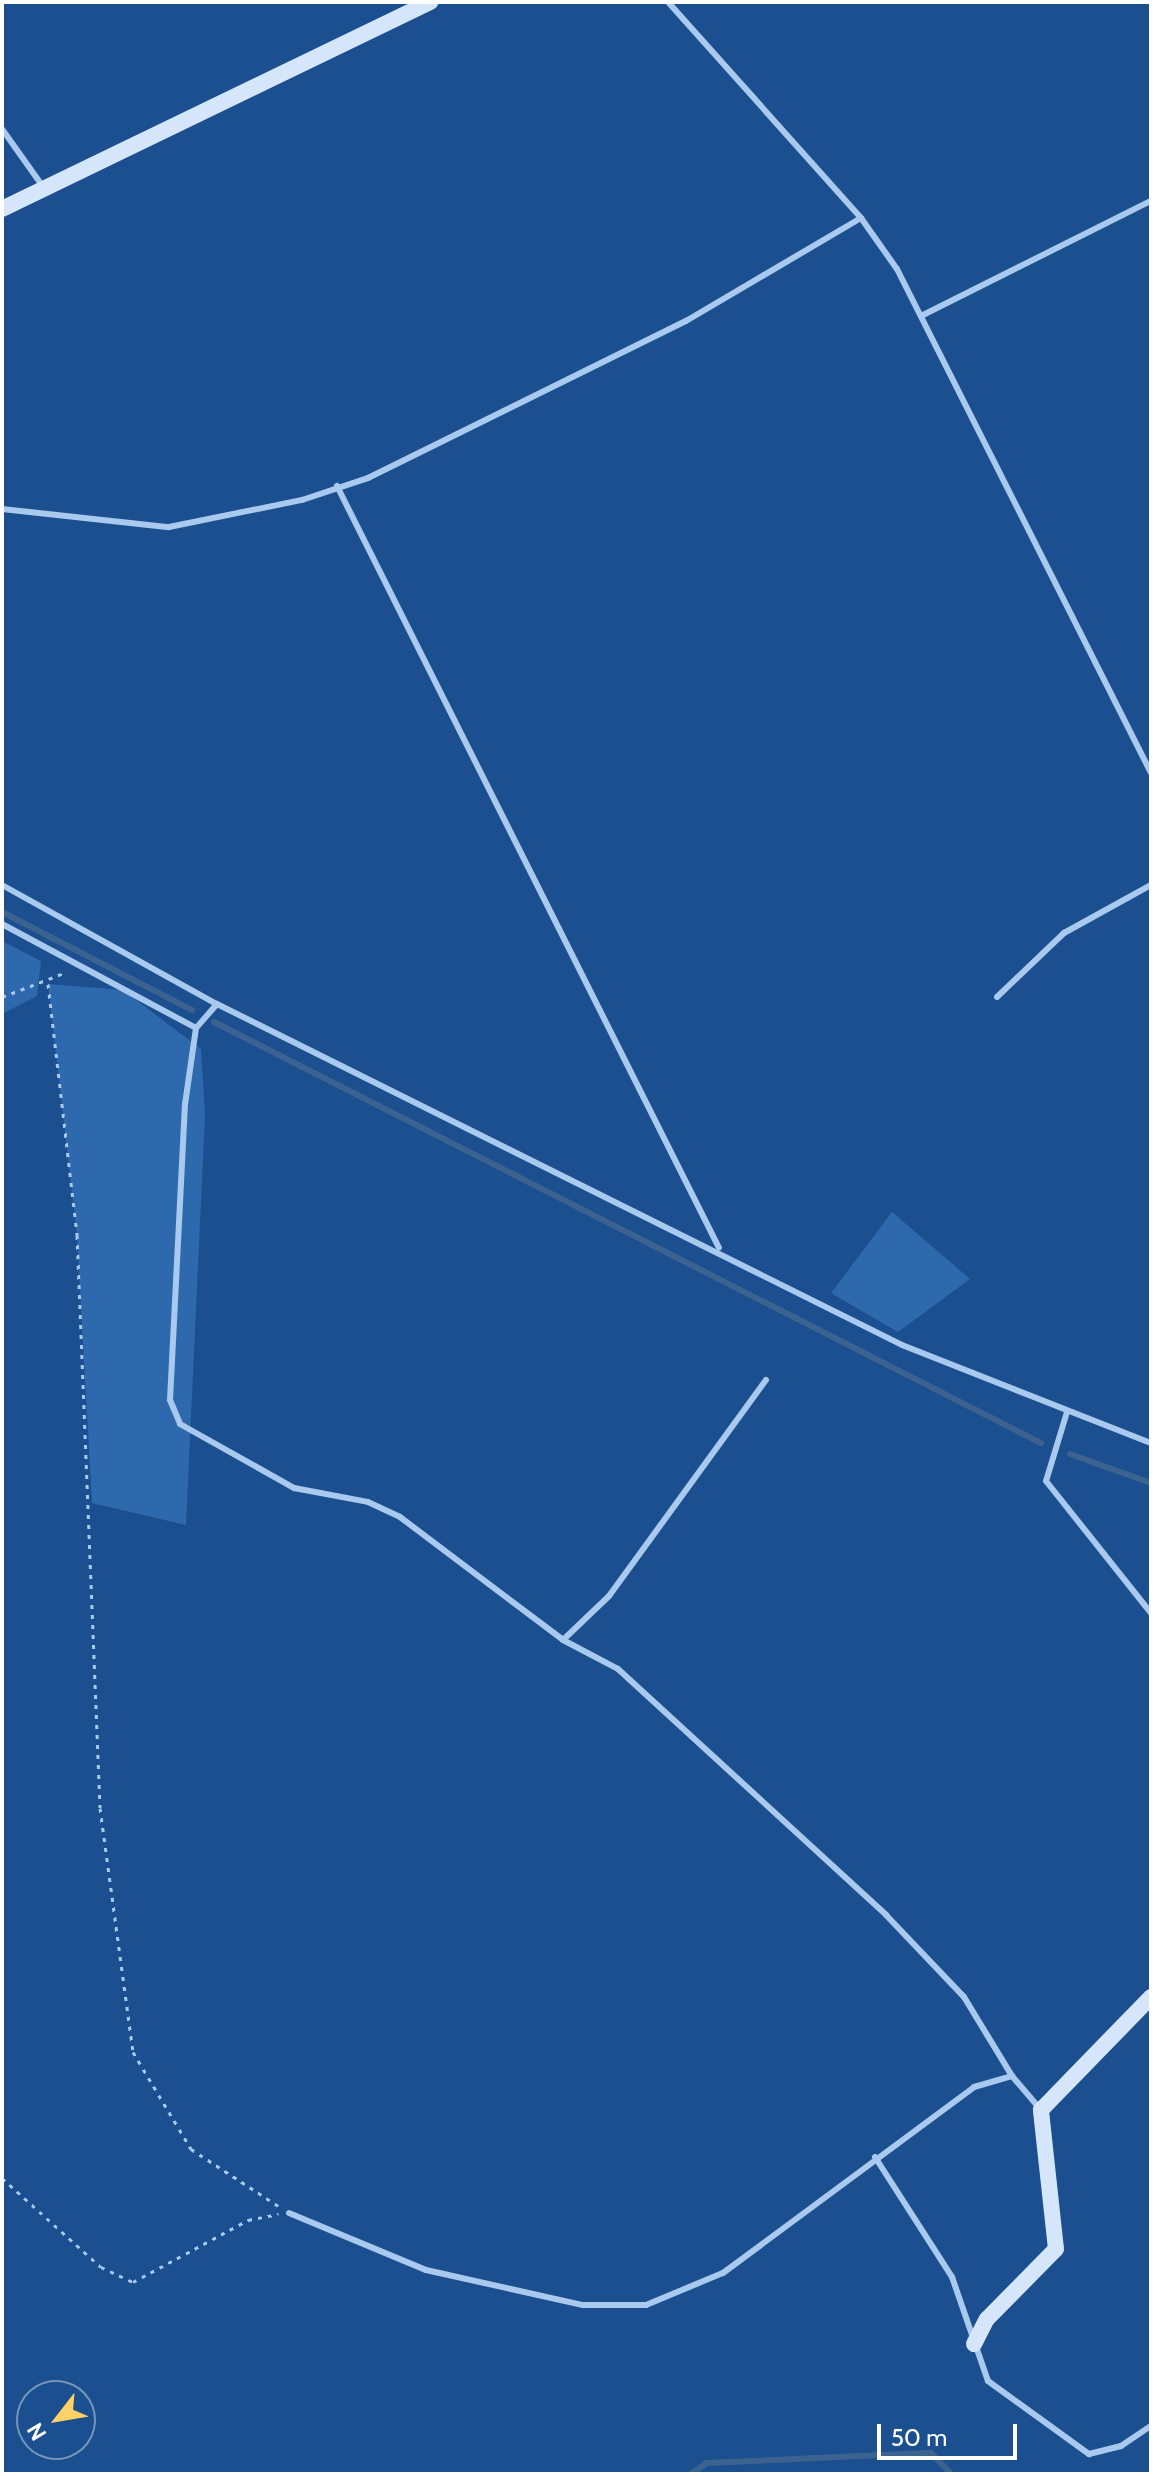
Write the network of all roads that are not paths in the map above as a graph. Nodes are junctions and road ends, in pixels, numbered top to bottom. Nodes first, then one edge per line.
1 (431, 2) edge
2 (668, 2) edge
3 (2, 129) edge
4 (45, 190) junction
5 (1151, 201) edge
6 (2, 209) edge
7 (861, 218) junction
8 (921, 316) junction
9 (337, 486) junction
10 (2, 509) edge
11 (1151, 773) edge
12 (2, 885) edge
13 (1151, 885) edge
14 (2, 924) edge
15 (997, 997) dead end
16 (217, 1004) junction
17 (196, 1028) junction
18 (719, 1249) junction
19 (766, 1380) dead end
20 (1067, 1412) junction
21 (1151, 1443) edge
22 (1151, 1613) edge
23 (563, 1640) junction
24 (1151, 1997) edge
25 (1012, 2076) junction
26 (1041, 2110) junction
27 (875, 2157) junction
28 (289, 2213) road end
29 (974, 2344) junction
30 (1151, 2426) edge

1 - 4 street
2 - 7 lane
3 - 4 lane
4 - 6 street
5 - 8 lane
7 - 8 lane
7 - 9 lane
8 - 11 lane
9 - 10 lane
9 - 18 lane
12 - 16 lane
13 - 15 lane
14 - 17 lane
16 - 17 lane
16 - 18 lane
17 - 23 lane
18 - 20 lane
19 - 23 lane
20 - 21 lane
20 - 22 lane
23 - 25 lane
24 - 26 street
25 - 26 lane
25 - 27 lane
26 - 29 street
27 - 28 lane
27 - 29 lane
29 - 30 lane

